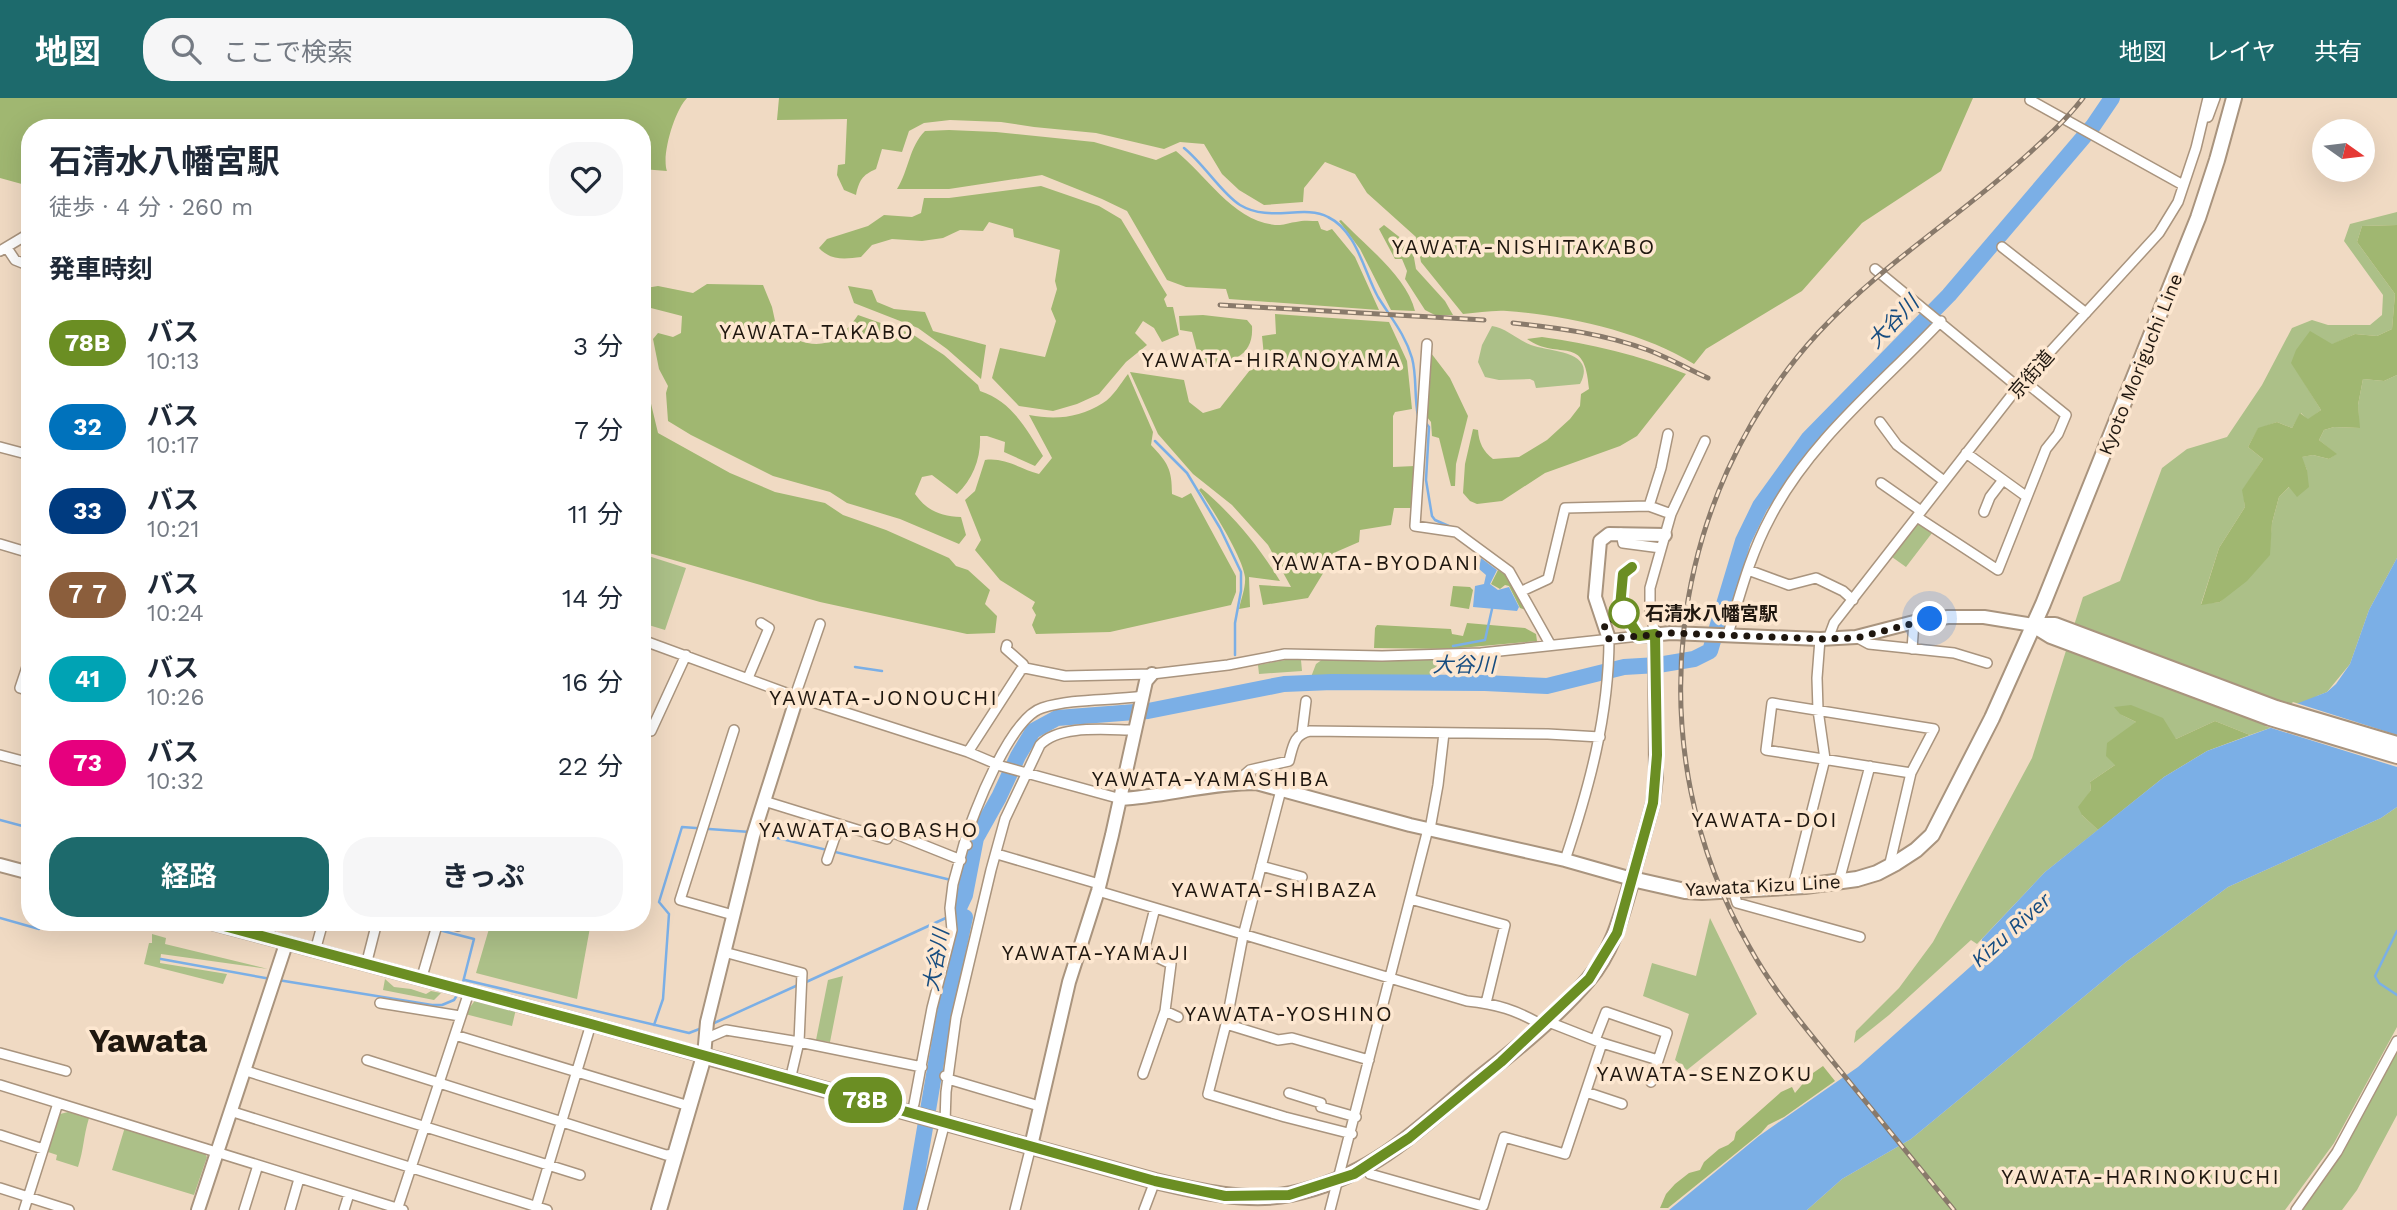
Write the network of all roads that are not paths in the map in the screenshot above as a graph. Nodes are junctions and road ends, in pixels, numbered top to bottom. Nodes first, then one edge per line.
1 (2208, 98) edge
2 (2215, 98) edge
3 (2234, 98) edge
4 (2030, 100) dead end
5 (2196, 148) junction
6 (2183, 185) junction
7 (21, 239) edge
8 (2002, 247) dead end
9 (4, 249) edge
10 (21, 262) edge
11 (1875, 269) dead end
12 (2086, 313) junction
13 (1940, 321) junction
14 (1427, 344) dead end
15 (2021, 384) junction
16 (1880, 422) dead end
17 (1668, 434) dead end
18 (1705, 441) dead end
19 (0, 446) edge
20 (21, 452) edge
21 (1966, 453) junction
22 (2003, 480) junction
23 (1944, 481) junction
24 (1881, 483) dead end
25 (2027, 497) junction
26 (1649, 506) junction
27 (1984, 512) dead end
28 (1671, 513) junction
29 (1919, 514) junction
30 (1663, 541) junction
31 (0, 544) edge
32 (21, 550) edge
33 (1748, 570) junction
34 (1522, 591) junction
35 (1853, 600) junction
36 (1914, 622) junction
37 (761, 623) dead end
38 (820, 624) dead end
39 (2033, 625) junction
40 (1655, 634) junction
41 (1726, 634) junction
42 (2062, 634) junction
43 (1639, 636) joint
44 (1856, 638) junction
45 (1609, 639) junction
46 (1824, 639) junction
47 (651, 643) edge
48 (1550, 644) junction
49 (1007, 645) dead end
50 (1912, 649) junction
51 (686, 655) junction
52 (1987, 663) dead end
53 (1025, 668) junction
54 (1152, 674) junction
55 (748, 678) junction
56 (796, 696) junction
57 (1143, 698) junction
58 (1306, 701) dead end
59 (1818, 710) junction
60 (1136, 728) junction
61 (734, 730) dead end
62 (651, 731) edge
63 (1302, 733) junction
64 (1444, 733) junction
65 (1600, 737) junction
66 (2397, 744) edge
67 (968, 752) junction
68 (0, 755) edge
69 (2397, 756) edge
70 (1825, 759) junction
71 (21, 761) edge
72 (999, 765) junction
73 (1870, 766) junction
74 (1026, 773) junction
75 (1912, 773) junction
76 (1235, 783) junction
77 (1281, 790) junction
78 (1121, 799) junction
79 (764, 801) junction
80 (839, 825) junction
81 (1429, 829) junction
82 (829, 854) dead end
83 (997, 854) junction
84 (961, 860) junction
85 (1565, 860) junction
86 (0, 865) edge
87 (1261, 866) junction
88 (1888, 867) junction
89 (21, 871) edge
90 (1302, 877) dead end
91 (1632, 879) junction
92 (1839, 881) junction
93 (1793, 886) junction
94 (1099, 887) junction
95 (1733, 890) junction
96 (1410, 899) junction
97 (1155, 908) junction
98 (733, 915) junction
99 (240, 931) edge
100 (270, 931) edge
101 (321, 931) edge
102 (375, 931) edge
103 (437, 931) edge
104 (1243, 936) junction
105 (1860, 937) dead end
106 (268, 939) junction
107 (286, 944) junction
108 (315, 951) junction
109 (724, 952) junction
110 (366, 965) junction
111 (1388, 977) junction
112 (421, 980) junction
113 (469, 992) junction
114 (380, 1003) dead end
115 (1486, 1003) junction
116 (1165, 1011) junction
117 (460, 1016) junction
118 (1178, 1017) dead end
119 (1544, 1023) junction
120 (591, 1024) junction
121 (1226, 1024) junction
122 (455, 1035) junction
123 (704, 1037) junction
124 (1599, 1041) junction
125 (2397, 1041) edge
126 (799, 1042) junction
127 (0, 1053) edge
128 (704, 1056) junction
129 (368, 1060) dead end
130 (1369, 1060) junction
131 (1658, 1060) junction
132 (923, 1069) junction
133 (243, 1070) junction
134 (66, 1071) dead end
135 (576, 1072) junction
136 (1143, 1074) dead end
137 (946, 1078) junction
138 (790, 1080) junction
139 (1651, 1082) dead end
140 (440, 1083) junction
141 (0, 1085) edge
142 (1586, 1092) junction
143 (1289, 1093) dead end
144 (58, 1103) junction
145 (1622, 1104) dead end
146 (689, 1106) junction
147 (1039, 1106) junction
148 (913, 1108) junction
149 (230, 1111) junction
150 (1356, 1117) junction
151 (561, 1122) junction
152 (942, 1122) junction
153 (424, 1128) junction
154 (1352, 1134) junction
155 (0, 1135) edge
156 (1031, 1146) junction
157 (44, 1149) junction
158 (217, 1152) junction
159 (675, 1154) junction
160 (258, 1165) junction
161 (548, 1166) junction
162 (411, 1168) junction
163 (1365, 1168) junction
164 (580, 1175) dead end
165 (299, 1178) junction
166 (1340, 1179) junction
167 (1155, 1181) junction
168 (0, 1188) edge
169 (349, 1194) junction
170 (28, 1197) junction
171 (535, 1208) edge
172 (399, 1209) edge
173 (24, 1210) edge
174 (69, 1210) edge
175 (198, 1210) edge
176 (244, 1210) edge
177 (290, 1210) edge
178 (344, 1210) edge
179 (547, 1210) edge
180 (659, 1210) edge
181 (922, 1210) edge
182 (1015, 1210) edge
183 (1144, 1210) edge
184 (1331, 1210) edge
185 (2296, 1210) edge

1 - 5 street, 京街道
2 - 5 street
3 - 39 main road, Kyoto Moriguchi Line
4 - 6 street
5 - 6 street, 京街道
6 - 12 street, 京街道
7 - 9 street
8 - 12 street
9 - 10 street
11 - 13 street
12 - 15 street, 京街道
13 - 15 street
13 - 33 street
14 - 34 street
15 - 21 street, 京街道
15 - 25 street
16 - 23 street
17 - 26 street
18 - 28 street
19 - 20 street
21 - 22 street
21 - 23 street, 京街道
22 - 25 street
22 - 27 street
23 - 29 street, 京街道
24 - 29 street
25 - 29 street
26 - 28 street
26 - 34 street
28 - 30 street
29 - 35 street, 京街道
30 - 40 street
30 - 45 street
31 - 32 street
33 - 35 street
33 - 41 street
34 - 48 street
35 - 46 street, 京街道
36 - 39 street
36 - 44 street
36 - 50 street
37 - 55 street
38 - 56 street
39 - 42 main road
39 - 88 main road, Yawata Kizu Line
40 - 41 street
40 - 43 street
40 - 91 street
41 - 46 street
42 - 66 main road
42 - 69 main road
43 - 45 street
44 - 46 street
44 - 50 street
45 - 48 street
45 - 65 street
46 - 59 street
47 - 51 street
48 - 54 street
49 - 53 street
50 - 52 street
51 - 55 street
51 - 62 street
53 - 54 street
53 - 67 street
54 - 57 street
55 - 56 street
56 - 67 street
56 - 79 street
57 - 60 street
57 - 72 street
58 - 63 street
59 - 70 street
59 - 70 street
59 - 75 street
60 - 74 street
60 - 78 street
61 - 98 street
63 - 64 street
63 - 76 street
64 - 65 street
64 - 81 street
65 - 85 street
67 - 72 street
68 - 71 street
70 - 73 street
70 - 93 street
72 - 74 street
72 - 84 street
73 - 75 street
73 - 92 street
74 - 78 street
74 - 83 street
75 - 88 street
76 - 77 street
76 - 78 street
77 - 81 street
77 - 87 street
78 - 94 street
79 - 80 street
79 - 98 street
80 - 82 street
80 - 84 street
81 - 85 street
81 - 96 street
83 - 94 street
83 - 137 street
84 - 132 street
85 - 91 street
86 - 89 street
87 - 90 street
87 - 104 street
88 - 92 main road, Yawata Kizu Line
91 - 95 main road, Yawata Kizu Line
91 - 119 main road
92 - 93 main road, Yawata Kizu Line
93 - 95 main road, Yawata Kizu Line
94 - 97 street
94 - 147 street
95 - 105 street
96 - 111 street
96 - 115 street
97 - 104 street
97 - 116 street
98 - 109 street
99 - 106 street
100 - 106 street
101 - 108 street
102 - 110 street
103 - 112 street
104 - 111 street
104 - 121 street
106 - 107 street
107 - 108 street
107 - 133 street
108 - 110 street
109 - 123 street
109 - 126 street
110 - 112 street
111 - 115 street
111 - 130 street
112 - 113 street
113 - 117 street
113 - 120 street
114 - 117 street
115 - 119 street
116 - 118 street
116 - 136 street
117 - 122 street
119 - 124 street
119 - 163 main road
120 - 128 street
120 - 135 street
121 - 130 street
121 - 154 street
122 - 135 street
122 - 140 street
123 - 126 street
123 - 128 street
124 - 131 street
124 - 131 street
124 - 142 street
125 - 185 street
126 - 132 street
126 - 138 street
127 - 134 street
128 - 138 main road
128 - 146 main road
129 - 140 street
130 - 150 street
131 - 139 street
132 - 148 street
133 - 149 street
133 - 153 street
135 - 146 street
135 - 151 street
137 - 147 street
137 - 152 street
138 - 148 main road
140 - 151 street
140 - 153 street
141 - 144 street
142 - 145 street
142 - 163 street
143 - 150 street
144 - 157 street
144 - 158 street
146 - 159 main road
147 - 156 street
148 - 152 main road
149 - 158 street
149 - 162 street
150 - 154 street
151 - 159 street
151 - 161 street
152 - 156 main road
152 - 181 street
153 - 161 street
153 - 162 street
154 - 166 street
155 - 157 street
156 - 167 main road
156 - 182 street
157 - 170 street
158 - 160 street
158 - 175 street
159 - 180 main road
160 - 165 street
160 - 176 street
161 - 164 street
161 - 171 street
162 - 171 street
162 - 172 street
163 - 166 main road
165 - 169 street
165 - 177 street
166 - 167 main road
166 - 184 street
167 - 183 street
168 - 170 street
169 - 172 street
169 - 178 street
170 - 173 street
170 - 174 street
171 - 179 street

